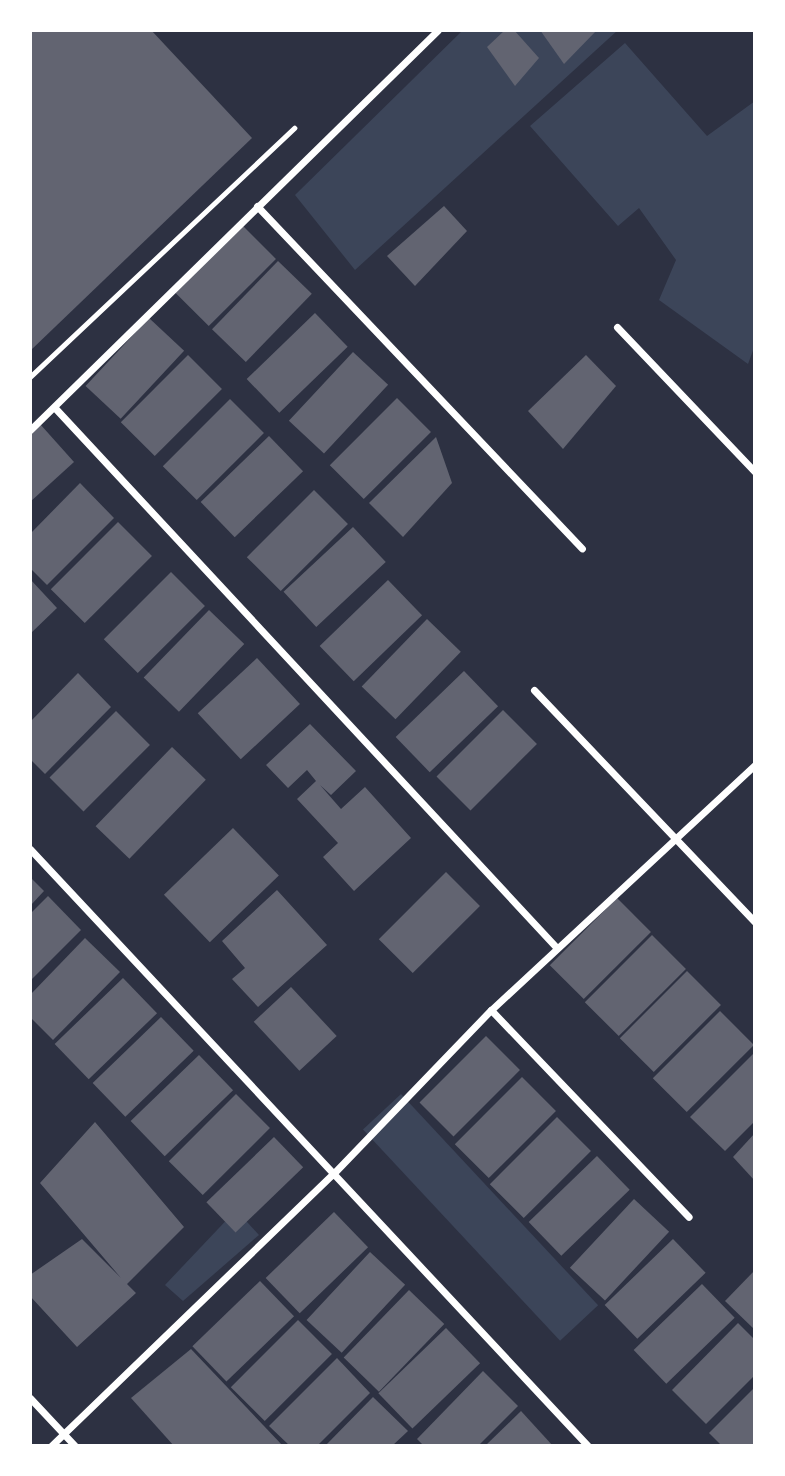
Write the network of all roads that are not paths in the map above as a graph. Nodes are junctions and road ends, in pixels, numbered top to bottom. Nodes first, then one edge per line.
1 (438, 30) edge
2 (257, 206) junction
3 (617, 327) dead end
4 (55, 408) junction
5 (30, 430) edge
6 (755, 472) edge
7 (582, 548) dead end
8 (534, 690) dead end
9 (755, 765) edge
10 (677, 838) junction
11 (30, 849) edge
12 (755, 922) edge
13 (557, 948) junction
14 (491, 1010) junction
15 (332, 1175) junction
16 (689, 1217) dead end
17 (30, 1398) edge
18 (63, 1434) junction
19 (51, 1446) edge
20 (75, 1446) edge
21 (588, 1446) edge

1 - 2 street
2 - 4 street
2 - 7 street
3 - 6 street
4 - 5 street
4 - 13 street
8 - 10 street
9 - 10 street
10 - 12 street
10 - 13 street
11 - 15 street
13 - 14 street
14 - 15 street
14 - 16 street
15 - 18 street
15 - 21 street
17 - 18 street
18 - 19 street
18 - 20 street

